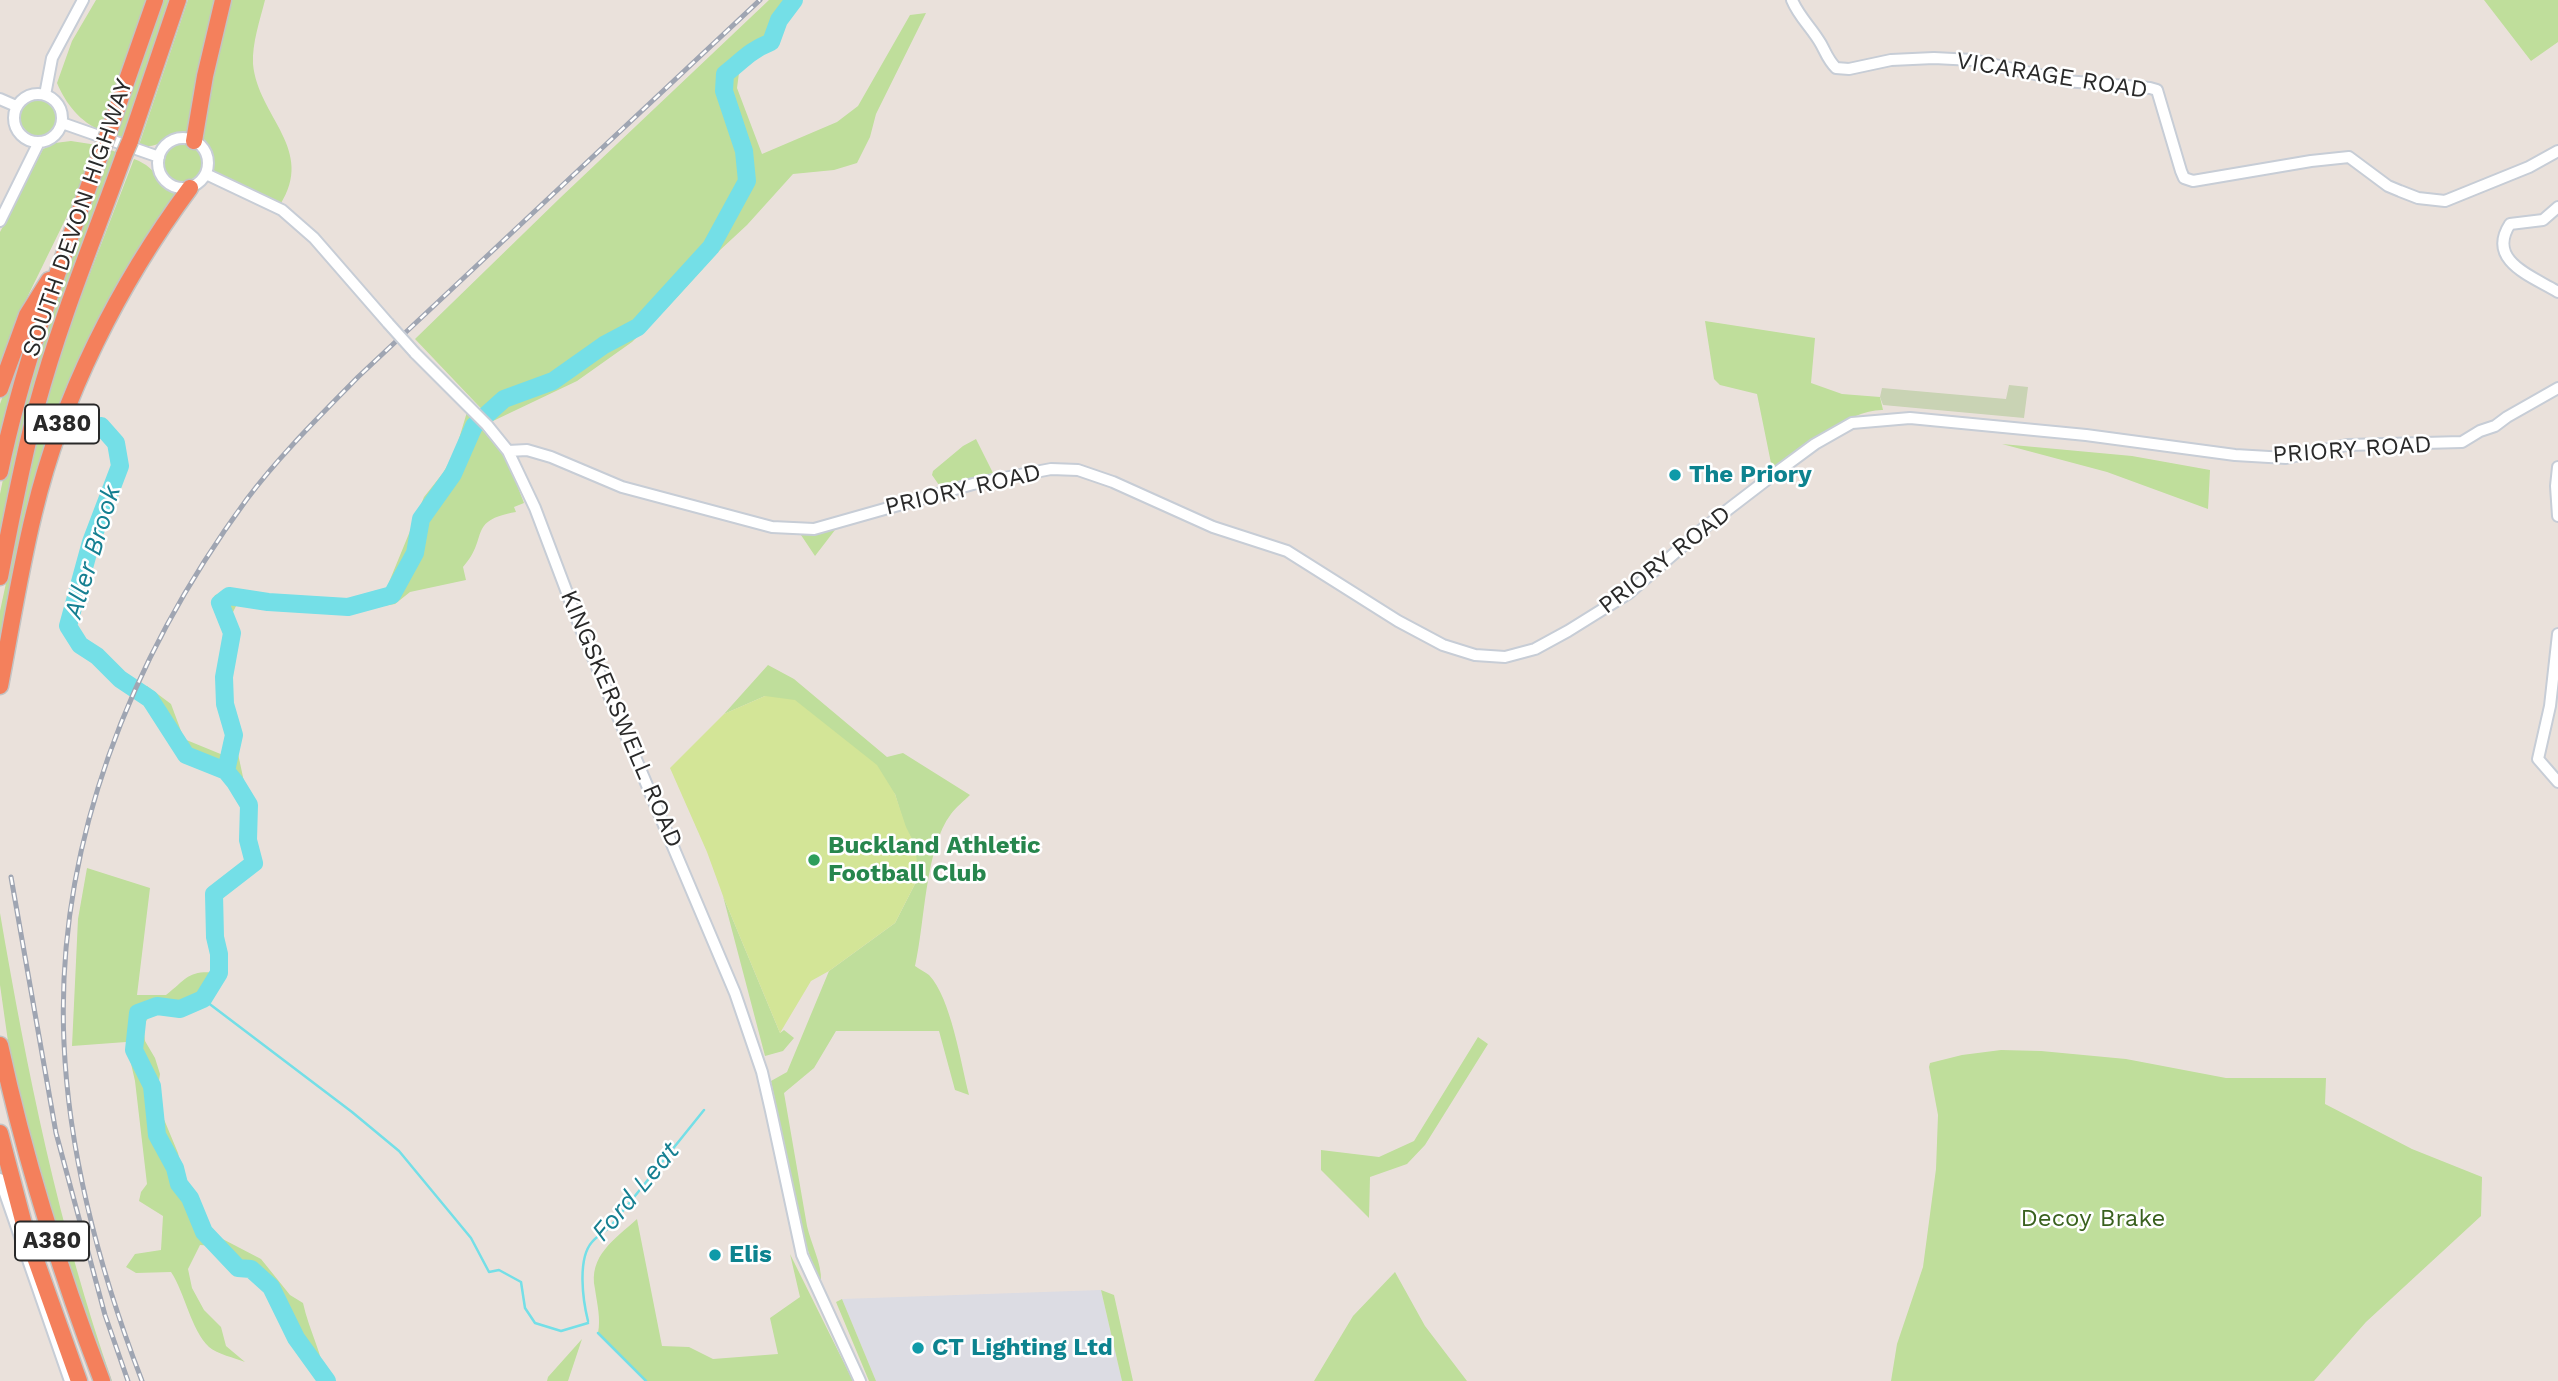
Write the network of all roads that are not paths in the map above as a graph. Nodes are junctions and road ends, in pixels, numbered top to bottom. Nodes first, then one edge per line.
1 (83, 0) edge
2 (155, 0) edge
3 (178, 0) edge
4 (223, 0) edge
5 (1792, 0) edge
6 (45, 95) junction
7 (0, 99) edge
8 (16, 106) junction
9 (62, 123) junction
10 (194, 141) junction
11 (39, 142) junction
12 (2558, 151) edge
13 (159, 157) junction
14 (206, 174) junction
15 (190, 188) junction
16 (2558, 207) edge
17 (0, 220) edge
18 (63, 257) junction
19 (2558, 292) edge
20 (2558, 388) edge
21 (0, 389) edge
22 (508, 451) junction
23 (2558, 467) edge
24 (0, 472) edge
25 (2558, 516) edge
26 (0, 577) edge
27 (2558, 634) edge
28 (0, 686) edge
29 (2558, 782) edge
30 (0, 1045) edge
31 (0, 1133) edge
32 (0, 1179) edge
33 (70, 1381) edge
34 (79, 1381) edge
35 (102, 1381) edge
36 (860, 1381) edge

1 - 6 street
2 - 18 highway, SOUTH DEVON HIGHWAY / A380
3 - 26 highway, SOUTH DEVON HIGHWAY / A380
4 - 10 highway
5 - 12 street, VICARAGE ROAD
6 - 8 street
6 - 9 street
7 - 8 street
8 - 11 street
9 - 11 street
9 - 13 street
10 - 13 street
10 - 14 street
11 - 17 street
13 - 15 street
14 - 15 street
14 - 22 street, KINGSKERSWELL ROAD, bridge
15 - 28 highway, A380
16 - 19 street
18 - 21 highway, A380
18 - 24 highway, SOUTH DEVON HIGHWAY / A380
20 - 22 street, PRIORY ROAD
22 - 36 street, KINGSKERSWELL ROAD
23 - 25 street
27 - 29 street
30 - 35 highway, A380
31 - 34 highway, A380
32 - 33 street

